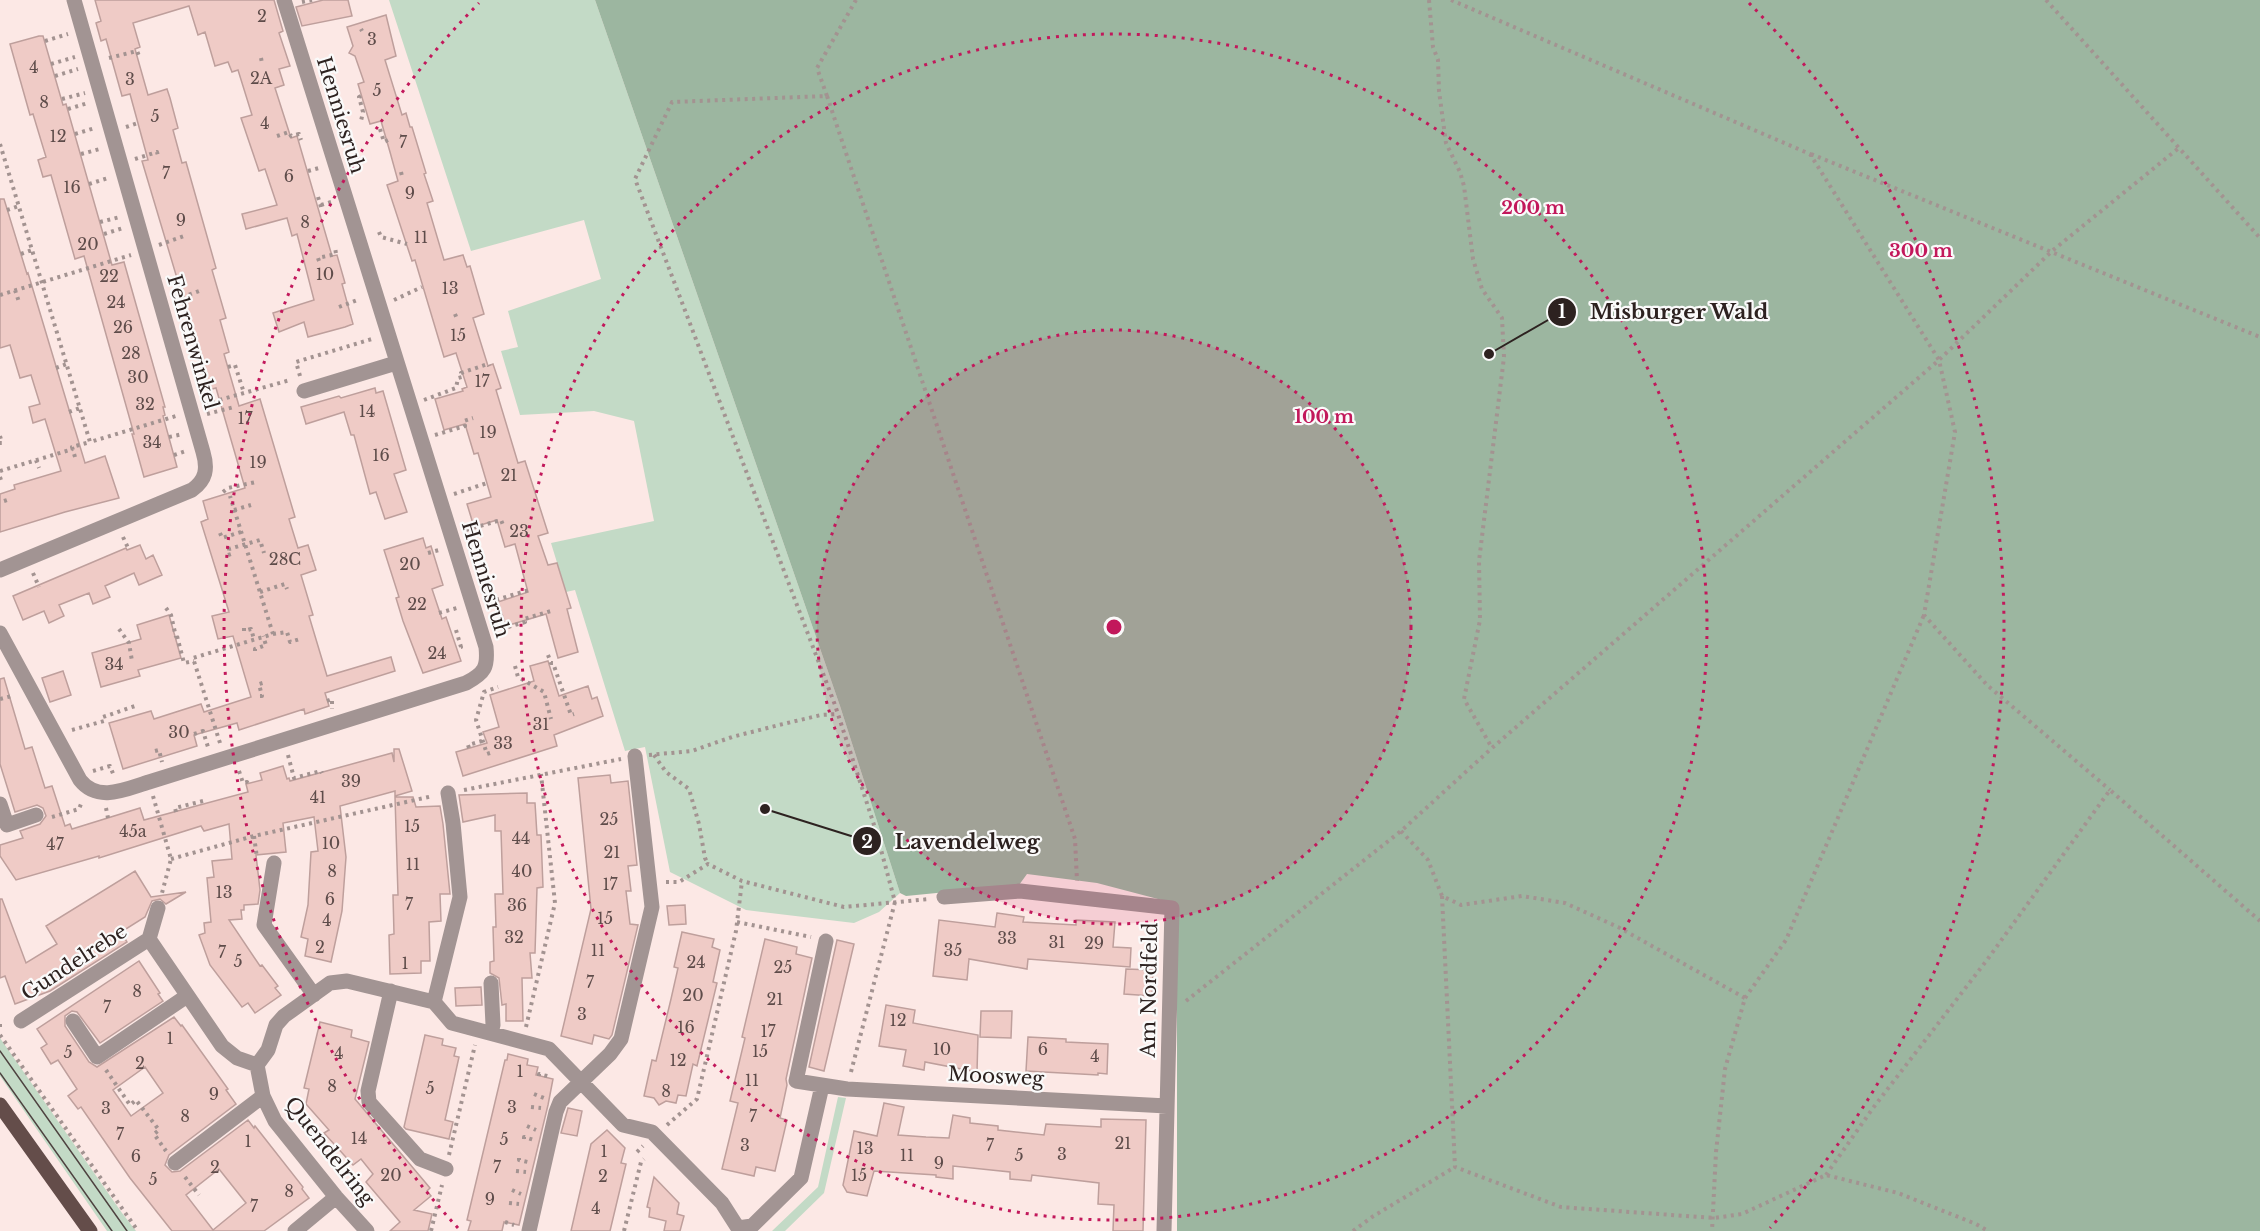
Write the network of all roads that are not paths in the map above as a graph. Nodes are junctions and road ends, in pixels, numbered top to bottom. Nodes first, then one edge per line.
1 (74, 0) edge
2 (284, 0) edge
3 (396, 363) junction
4 (302, 384) road end
5 (0, 570) edge
6 (0, 633) edge
7 (635, 756) road end
8 (448, 793) road end
9 (0, 804) edge
10 (36, 815) dead end
11 (274, 863) dead end
12 (944, 897) road end
13 (158, 908) road end
14 (149, 939) junction
15 (826, 940) road end
16 (491, 983) dead end
17 (392, 991) junction
18 (314, 995) junction
19 (187, 996) junction
20 (434, 1002) junction
21 (21, 1021) dead end
22 (73, 1021) dead end
23 (484, 1032) junction
24 (257, 1065) junction
25 (581, 1082) junction
26 (822, 1086) junction
27 (263, 1096) junction
28 (0, 1105) edge
29 (1167, 1106) junction
30 (175, 1163) road end
31 (446, 1169) road end
32 (336, 1197) junction
33 (737, 1230) edge
34 (90, 1231) edge
35 (296, 1231) edge
36 (367, 1231) edge
37 (529, 1231) edge
38 (1164, 1231) edge

1 - 5 street, Fehrenwinkel
2 - 3 street, Henniesruh
3 - 4 street
3 - 6 street, Henniesruh
7 - 25 street
8 - 20 street
9 - 10 street
11 - 18 street
12 - 29 street, Am Nordfeld
13 - 14 street, Gundelrebe
14 - 19 street, Gundelrebe
14 - 21 street, Gundelrebe
15 - 26 street, Moosweg
16 - 23 street
17 - 18 street
17 - 20 street
17 - 31 street
18 - 24 street
19 - 22 street
19 - 24 street, Gundelrebe
20 - 23 street
23 - 25 street
24 - 27 street, Quendelring
25 - 33 street
25 - 37 street
26 - 29 street, Moosweg
26 - 33 street
27 - 30 street
27 - 32 street, Quendelring
28 - 34 main road
29 - 38 street, Am Nordfeld
32 - 35 street
32 - 36 street, Quendelring

